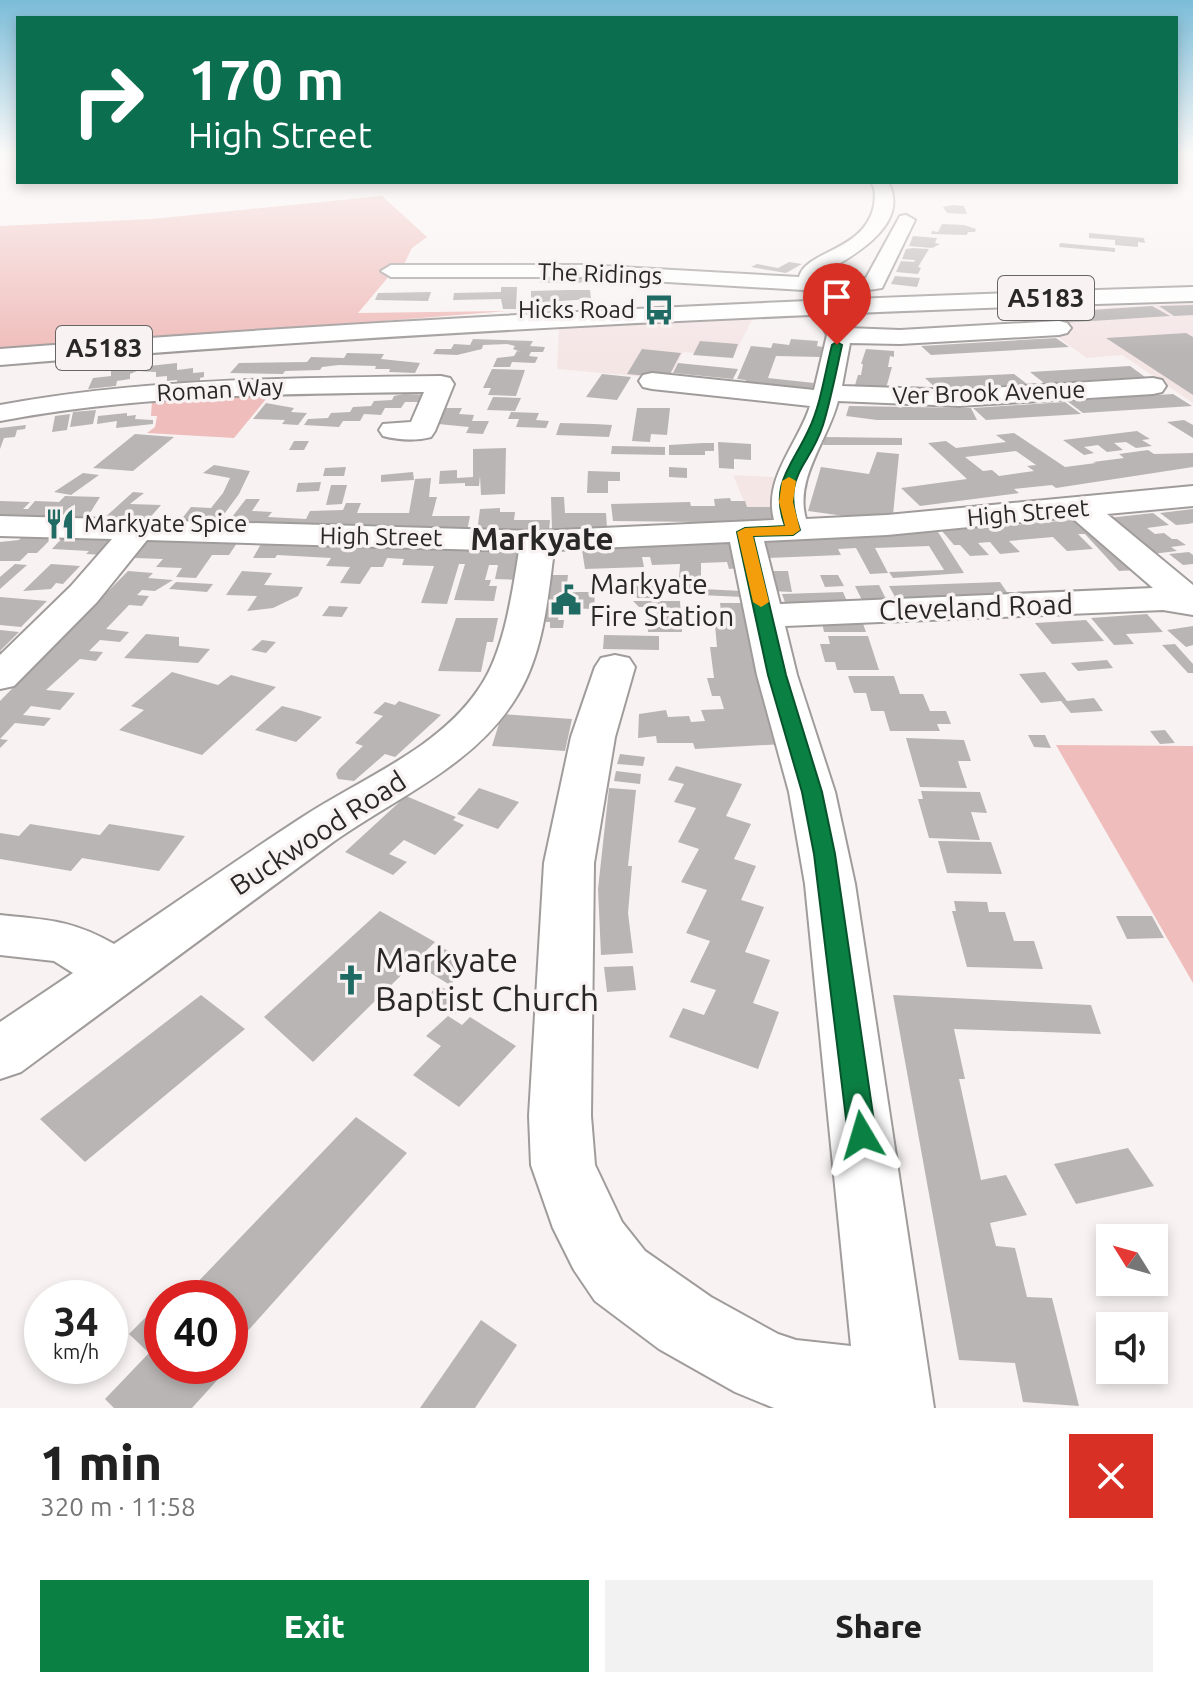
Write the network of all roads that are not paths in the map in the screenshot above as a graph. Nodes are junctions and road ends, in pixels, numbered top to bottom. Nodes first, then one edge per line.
1 (906, 220) dead end
2 (878, 221) edge
3 (391, 271) dead end
4 (1193, 294) edge
5 (816, 295) junction
6 (1059, 328) dead end
7 (839, 335) junction
8 (0, 357) edge
9 (652, 381) dead end
10 (1153, 386) dead end
11 (825, 396) junction
12 (0, 413) edge
13 (393, 430) dead end
14 (1193, 496) edge
15 (1080, 508) junction
16 (0, 526) edge
17 (138, 530) junction
18 (793, 530) junction
19 (745, 532) junction
20 (538, 541) junction
21 (1190, 602) edge
22 (764, 616) junction
23 (615, 667) dead end
24 (0, 677) edge
25 (0, 935) edge
26 (115, 971) junction
27 (0, 1054) edge
28 (895, 1398) edge

1 - 5 street, The Ridings
2 - 5 street
3 - 5 street, The Ridings
4 - 5 main road, A5183
5 - 7 street
5 - 8 main road, A5183
6 - 7 street
7 - 11 street
9 - 11 street, Ver Brook Avenue
10 - 11 street, Ver Brook Avenue
11 - 18 street
12 - 13 street, Roman Way
14 - 15 street, High Street
15 - 18 street, High Street
15 - 21 street
16 - 17 street, High Street
17 - 20 street, High Street
17 - 24 street
18 - 19 street, High Street
19 - 20 street, High Street
19 - 22 street
20 - 26 street, Buckwood Road
21 - 22 street, Cleveland Road
22 - 28 street
23 - 28 street
25 - 26 street
26 - 27 street, Buckwood Road

